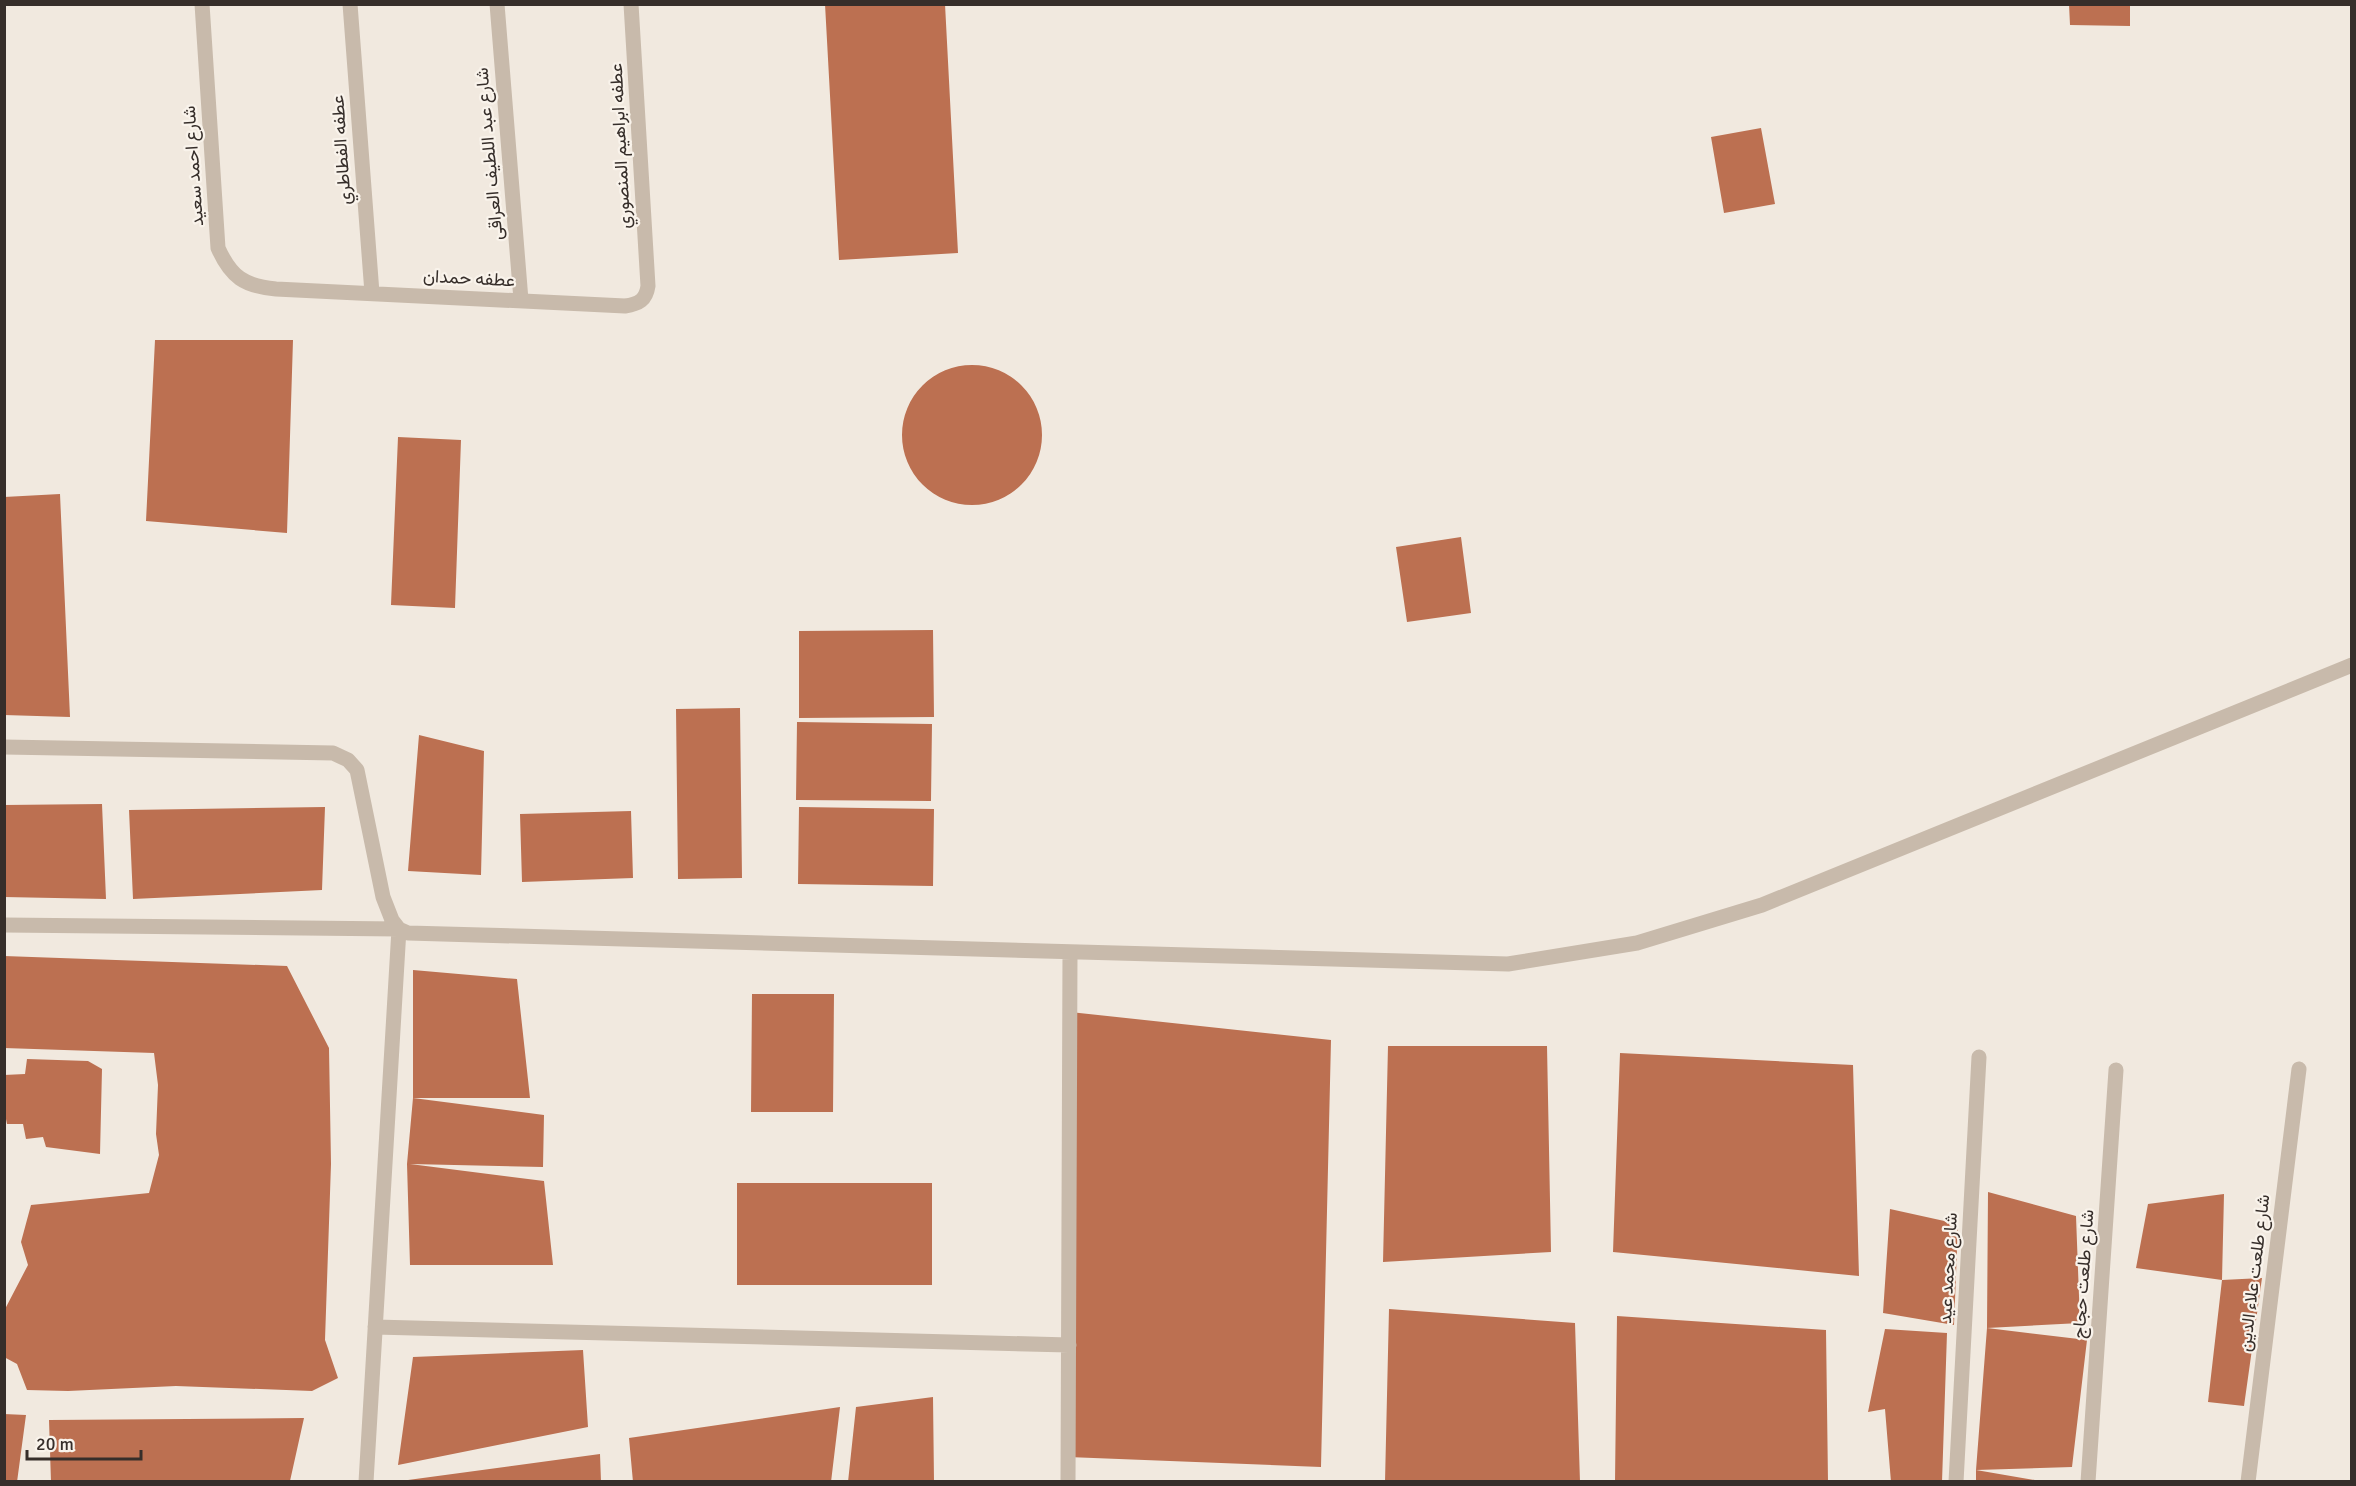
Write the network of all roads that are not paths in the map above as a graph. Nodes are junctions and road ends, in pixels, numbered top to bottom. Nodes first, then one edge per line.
1 (202, 4) edge
2 (350, 4) edge
3 (497, 4) edge
4 (631, 4) edge
5 (648, 286) joint
6 (276, 288) joint
7 (372, 293) junction
8 (521, 300) junction
9 (2352, 665) edge
10 (4, 747) edge
11 (4, 925) edge
12 (399, 929) junction
13 (1070, 952) junction
14 (1979, 1057) dead end
15 (2299, 1069) dead end
16 (2116, 1070) dead end
17 (375, 1327) junction
18 (1069, 1345) junction
19 (366, 1482) edge
20 (1068, 1482) edge
21 (1956, 1482) edge
22 (2088, 1482) edge
23 (2248, 1482) edge

1 - 6 street, شارع احمد سعيد
2 - 7 street, عطفه الفطاطري
3 - 8 street, شارع عبد اللطيف العراقى
4 - 5 street, عطفه ابراهيم المنصوري
5 - 8 street, عطفه حمدان
6 - 7 street, عطفه حمدان
7 - 8 street, عطفه حمدان
9 - 13 street
10 - 12 street
11 - 12 street
12 - 13 street
12 - 17 street
13 - 18 street
14 - 21 street, شارع محمد عيد
15 - 23 street, شارع طلعت علاء الدين
16 - 22 street, شارع طلعت حجاج
17 - 18 street
17 - 19 street
18 - 20 street

